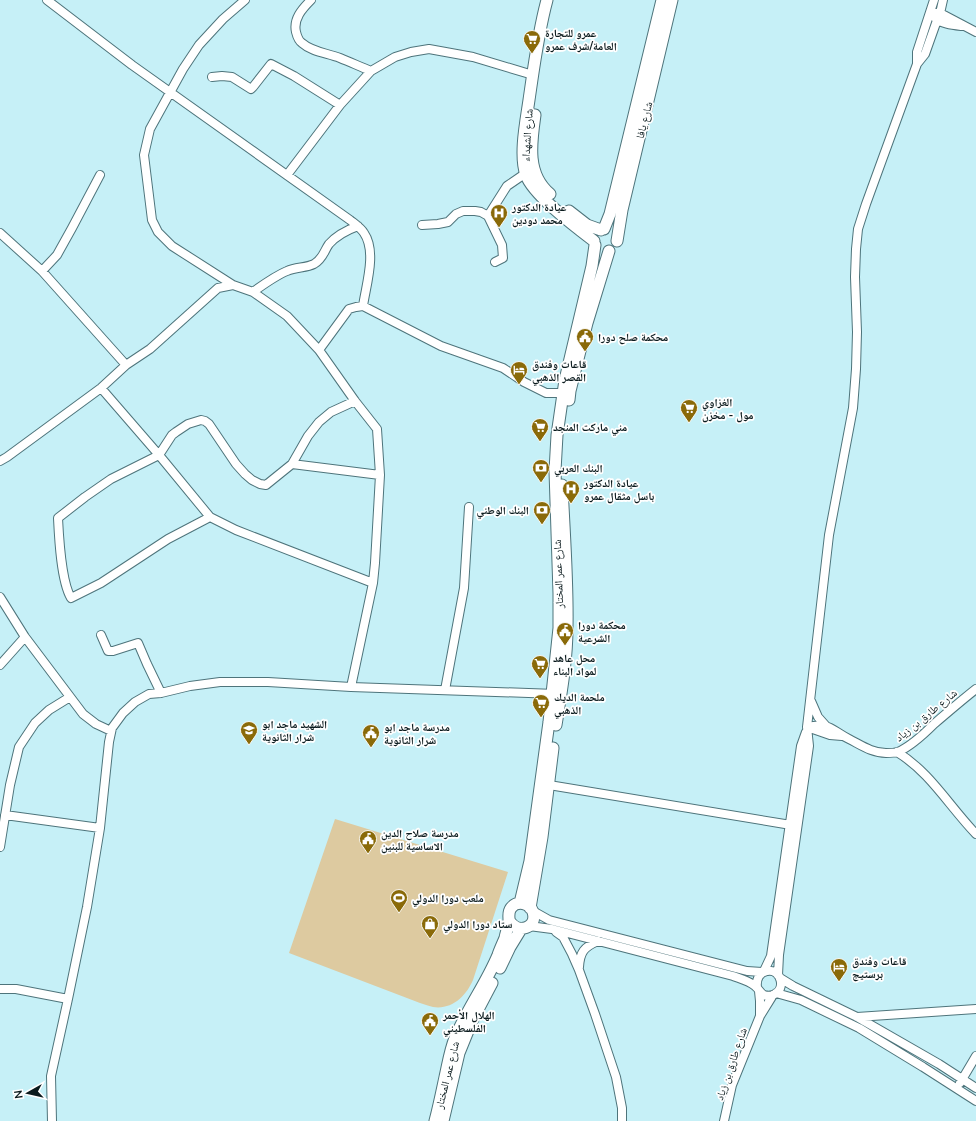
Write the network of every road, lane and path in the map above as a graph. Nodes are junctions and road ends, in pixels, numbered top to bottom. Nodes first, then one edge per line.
1 (47, 0) edge
2 (245, 0) edge
3 (311, 0) edge
4 (547, 0) edge
5 (553, 0) edge
6 (662, 0) edge
7 (672, 0) edge
8 (934, 0) edge
9 (943, 0) edge
10 (930, 14) junction
11 (939, 16) junction
12 (976, 32) edge
13 (917, 64) junction
14 (371, 72) junction
15 (533, 75) junction
16 (212, 77) dead end
17 (170, 92) junction
18 (340, 105) junction
19 (526, 173) junction
20 (100, 175) dead end
21 (288, 175) junction
22 (488, 216) junction
23 (422, 225) dead end
24 (358, 226) junction
25 (602, 229) junction
26 (0, 233) edge
27 (617, 241) junction
28 (594, 243) junction
29 (609, 251) junction
30 (495, 262) dead end
31 (42, 271) junction
32 (233, 285) junction
33 (253, 292) junction
34 (363, 306) junction
35 (319, 350) junction
36 (126, 365) junction
37 (101, 388) junction
38 (562, 393) junction
39 (355, 401) junction
40 (159, 454) junction
41 (0, 461) edge
42 (292, 464) junction
43 (380, 475) junction
44 (469, 508) dead end
45 (210, 517) junction
46 (372, 583) junction
47 (0, 597) edge
48 (101, 635) dead end
49 (25, 637) junction
50 (0, 665) edge
51 (351, 687) junction
52 (976, 688) edge
53 (445, 690) junction
54 (161, 693) junction
55 (556, 695) junction
56 (70, 697) junction
57 (810, 700) junction
58 (807, 727) junction
59 (825, 730) junction
60 (111, 731) junction
61 (809, 746) junction
62 (897, 752) junction
63 (545, 784) junction
64 (5, 815) junction
65 (794, 826) junction
66 (100, 828) junction
67 (976, 834) edge
68 (0, 846) edge
69 (528, 908) junction
70 (509, 920) junction
71 (525, 928) junction
72 (554, 930) junction
73 (598, 941) junction
74 (579, 970) junction
75 (763, 972) junction
76 (779, 976) junction
77 (0, 989) edge
78 (758, 989) junction
79 (775, 994) junction
80 (68, 999) junction
81 (976, 1009) edge
82 (760, 1016) junction
83 (857, 1017) junction
84 (976, 1056) edge
85 (962, 1079) junction
86 (957, 1088) junction
87 (976, 1088) edge
88 (976, 1101) edge
89 (52, 1121) edge
90 (435, 1121) edge
91 (443, 1121) edge
92 (622, 1121) edge
93 (724, 1121) edge

1 - 17 street
2 - 17 street
3 - 14 street
4 - 15 main road, شارع الشهداء
5 - 25 main road, شارع الشهداء
6 - 25 main road, شارع يافا
7 - 27 main road, شارع يافا
8 - 10 street
9 - 11 street
10 - 11 street
10 - 13 street
11 - 12 street
11 - 13 street
13 - 57 street
14 - 15 street
14 - 18 street
15 - 19 main road, شارع الشهداء
16 - 18 street
17 - 21 street
17 - 32 street
18 - 21 street
19 - 22 street
19 - 28 main road, شارع الشهداء
20 - 31 street
21 - 24 street
22 - 23 street
22 - 30 street
24 - 33 street
24 - 34 street
25 - 27 main road
25 - 28 main road
26 - 31 street
27 - 29 main road
28 - 29 main road
28 - 38 main road, شارع عمر المختار
29 - 55 main road, شارع عمر المختار
31 - 36 street
32 - 33 street
32 - 36 street
33 - 35 street
34 - 35 street
34 - 38 street
35 - 39 street
36 - 37 street
37 - 40 street
37 - 41 street
38 - 55 main road, شارع عمر المختار
39 - 42 street
39 - 43 street
40 - 42 street
40 - 45 street
40 - 45 street
42 - 43 street
43 - 46 street
44 - 53 street
45 - 46 street
46 - 51 street
47 - 49 street
48 - 54 street
49 - 50 street
49 - 56 street
51 - 53 street
51 - 54 street
52 - 62 street, شارع طارق بن زياد
53 - 55 street
54 - 60 street
55 - 63 main road, شارع عمر المختار
56 - 60 street
56 - 64 street
57 - 58 street
57 - 59 street
58 - 59 street
58 - 61 street
58 - 65 street
59 - 61 street
59 - 62 street, شارع طارق بن زياد
60 - 66 street
61 - 65 street
62 - 67 street
63 - 65 street
63 - 69 main road, شارع عمر المختار
64 - 66 street
64 - 68 street
65 - 75 street
65 - 76 street
66 - 80 street
69 - 70 main road
69 - 71 main road
69 - 75 street
70 - 71 main road
70 - 90 main road, شارع عمر المختار
71 - 72 street
71 - 91 main road, شارع عمر المختار
72 - 73 street
72 - 74 street
73 - 74 street
73 - 78 street
74 - 92 street
75 - 76 street
75 - 78 street
76 - 79 street
76 - 83 street
77 - 80 street
78 - 79 street
78 - 82 street
79 - 82 street
79 - 86 street
80 - 89 street
81 - 83 street
82 - 93 street, شارع طارق بن زياد
83 - 85 street
84 - 85 street
85 - 86 street
85 - 87 street
86 - 88 street

